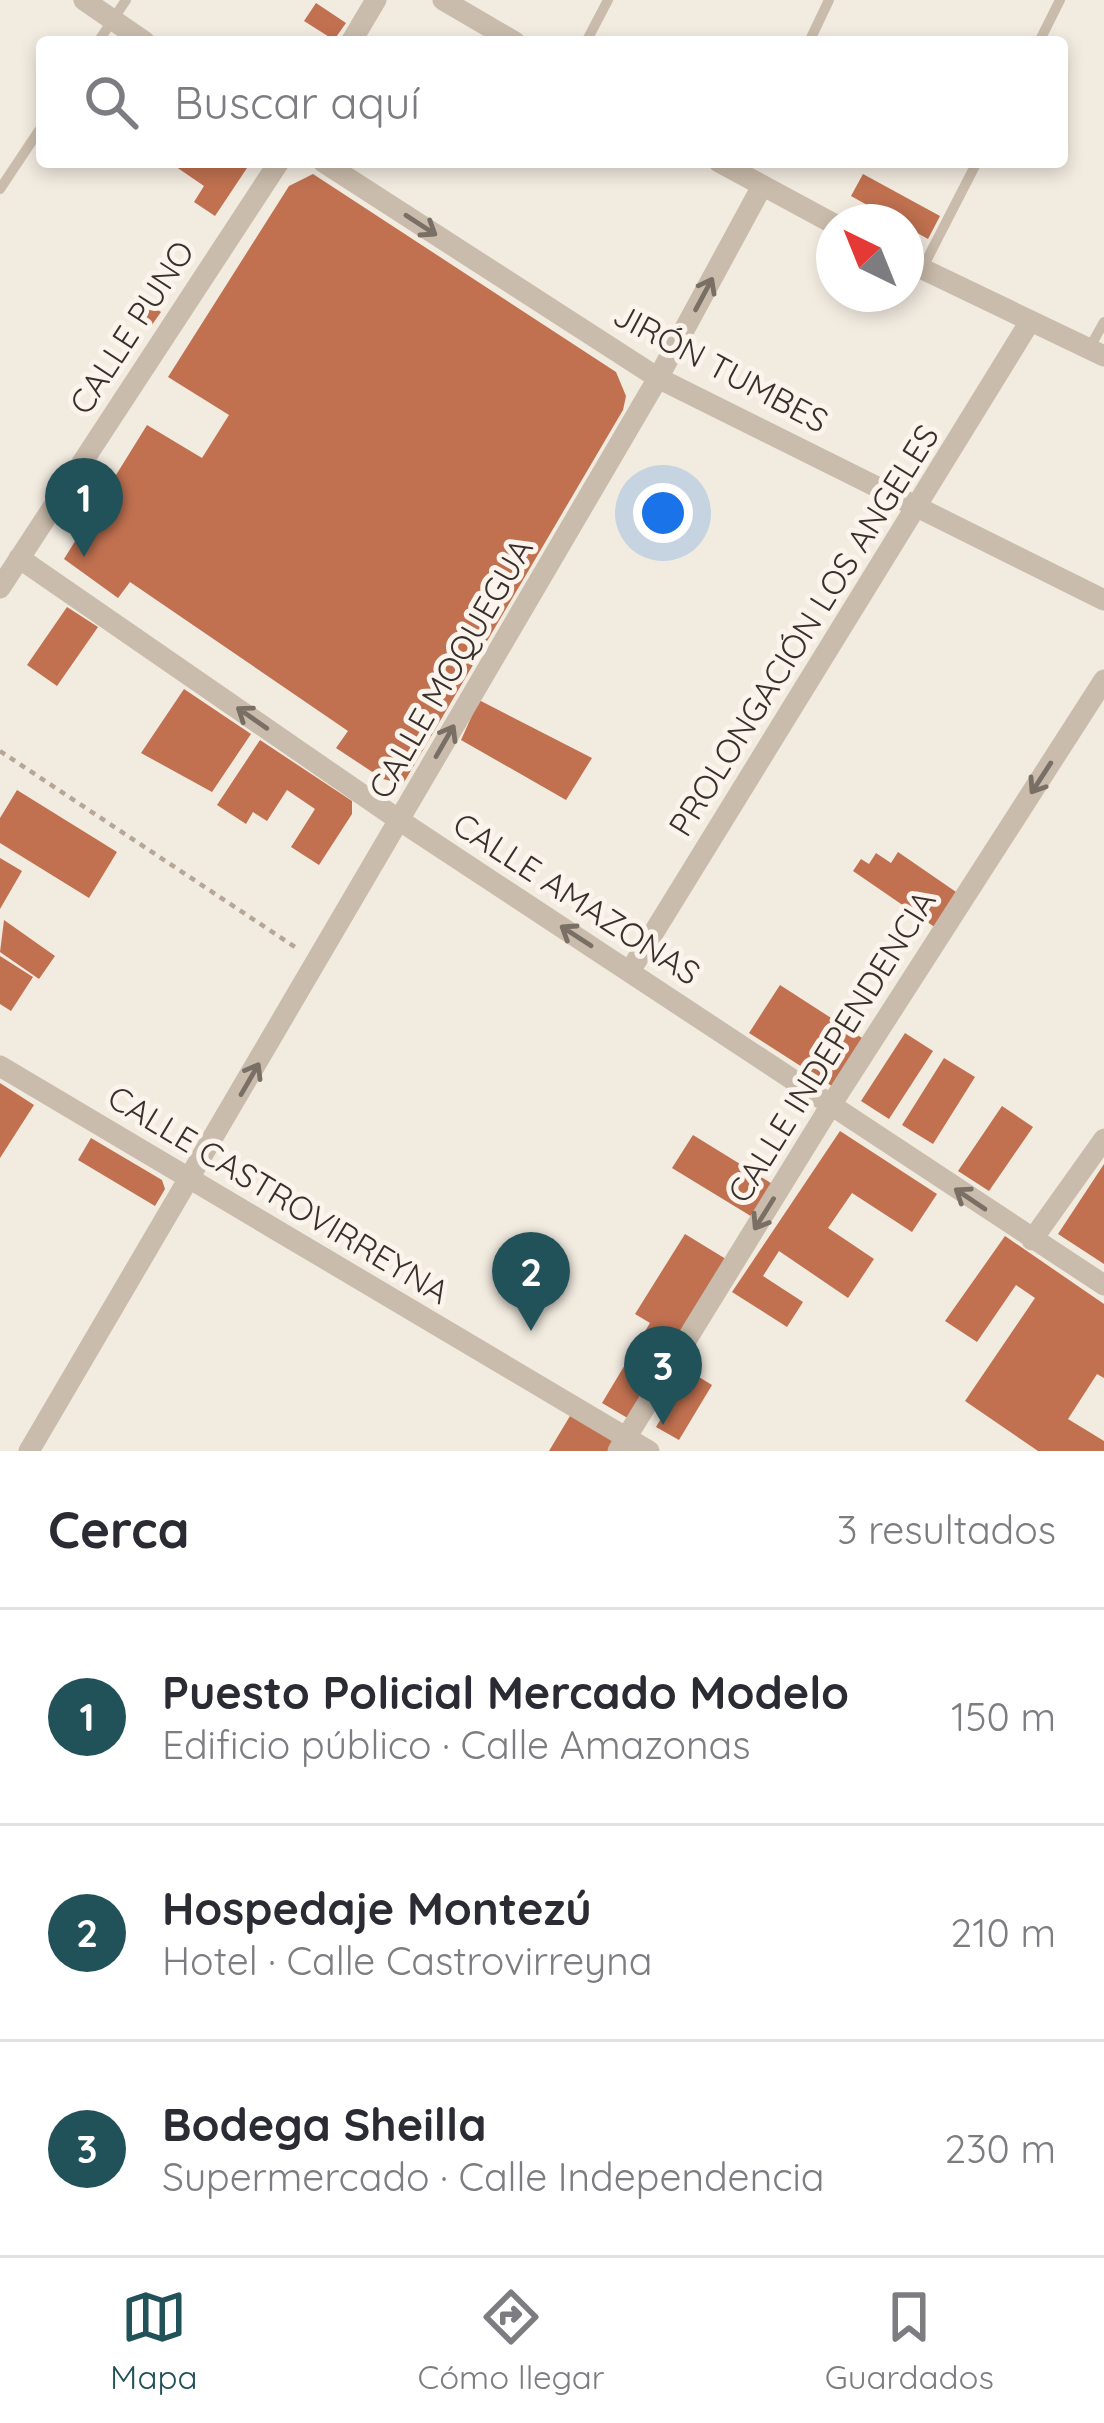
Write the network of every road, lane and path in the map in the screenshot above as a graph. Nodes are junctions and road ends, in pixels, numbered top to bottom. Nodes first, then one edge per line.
1 (83, 0) edge
2 (126, 0) edge
3 (376, 0) edge
4 (443, 0) edge
5 (608, 0) edge
6 (829, 0) edge
7 (1060, 0) edge
8 (112, 20) junction
9 (102, 36) edge
10 (137, 36) edge
11 (355, 36) edge
12 (505, 36) edge
13 (589, 36) edge
14 (812, 36) edge
15 (1042, 36) edge
16 (36, 135) edge
17 (275, 168) edge
18 (332, 168) edge
19 (973, 168) edge
20 (752, 176) edge
21 (0, 189) edge
22 (816, 213) edge
23 (924, 249) edge
24 (924, 270) edge
25 (1104, 322) edge
26 (1029, 323) junction
27 (1097, 352) edge
28 (658, 379) junction
29 (920, 507) junction
30 (20, 558) junction
31 (0, 588) edge
32 (1104, 600) edge
33 (1104, 680) edge
34 (0, 751) edge
35 (399, 820) junction
36 (317, 962) junction
37 (629, 971) junction
38 (0, 1066) edge
39 (831, 1105) junction
40 (1104, 1139) edge
41 (192, 1180) junction
42 (1032, 1240) junction
43 (1104, 1285) edge
44 (622, 1445) edge
45 (29, 1451) edge
46 (649, 1451) edge

1 - 8 street
2 - 8 lane
3 - 11 street
4 - 12 street
5 - 13 lane
6 - 14 lane
7 - 15 lane
8 - 9 lane
8 - 10 street
16 - 21 lane
17 - 30 street, CALLE PUNO
18 -> 28 street, JIRÓN TUMBES
19 - 23 lane
20 - 22 street
28 -> 20 street, CALLE MOQUEGUA
24 - 26 street
25 - 27 lane
26 - 27 street
26 - 29 street, PROLONGACIÓN LOS ANGELES
28 - 29 street, JIRÓN TUMBES
35 -> 28 street, CALLE MOQUEGUA
29 - 32 street, JIRÓN TUMBES
29 - 37 street, PROLONGACIÓN LOS ANGELES
30 - 31 street, CALLE PUNO
35 -> 30 street, CALLE AMAZONAS
33 -> 39 street, CALLE INDEPENDENCIA
34 - 36 path
35 - 36 street, CALLE MOQUEGUA
37 -> 35 street, CALLE AMAZONAS
41 -> 36 street, CALLE MOQUEGUA
37 - 39 street, CALLE AMAZONAS
38 - 41 street, CALLE CASTROVIRREYNA
42 -> 39 street, CALLE AMAZONAS
39 -> 44 street, CALLE INDEPENDENCIA
40 - 42 street
41 - 44 street, CALLE CASTROVIRREYNA
41 - 45 street, CALLE MOQUEGUA
42 - 43 street, CALLE AMAZONAS
44 - 46 street, CALLE CASTROVIRREYNA

